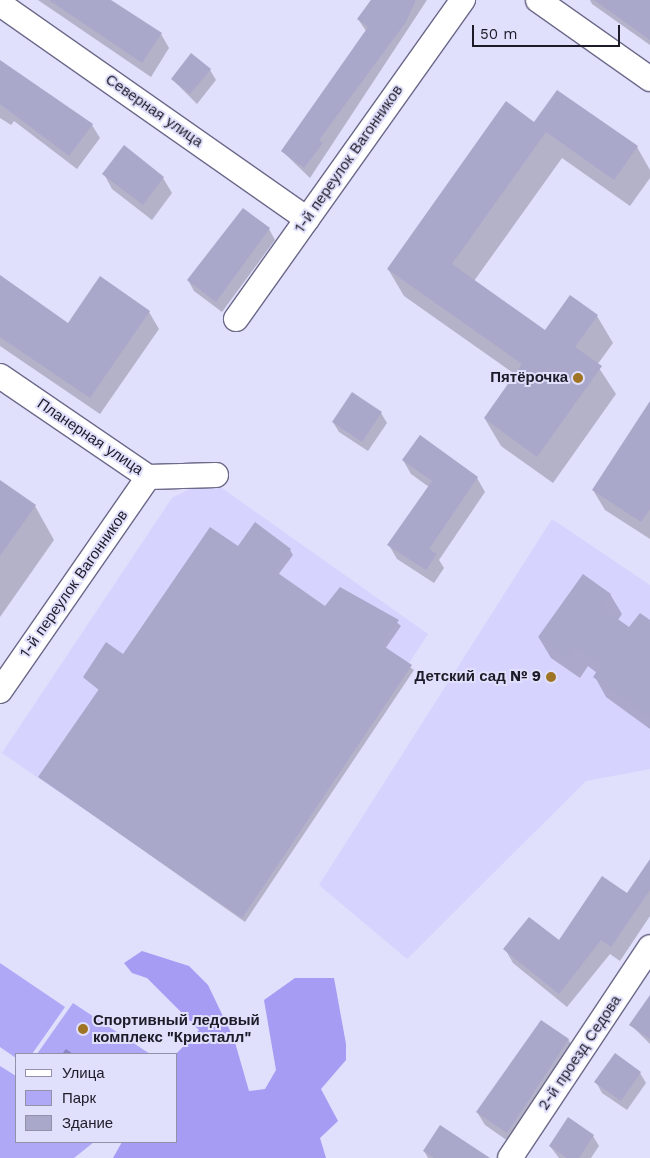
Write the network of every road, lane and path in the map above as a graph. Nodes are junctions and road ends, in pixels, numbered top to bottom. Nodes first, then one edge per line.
1 (463, 0) edge
2 (538, 0) edge
3 (0, 4) edge
4 (650, 79) edge
5 (307, 219) junction
6 (236, 319) dead end
7 (0, 376) edge
8 (216, 475) dead end
9 (148, 477) junction
10 (0, 690) edge
11 (650, 948) edge
12 (510, 1158) edge

1 - 5 street, 1-й переулок Вагонников
2 - 4 street
3 - 5 street, Северная улица
5 - 6 street, 1-й переулок Вагонников
7 - 9 street, Планерная улица
8 - 9 street, Планерная улица
9 - 10 street, 1-й переулок Вагонников
11 - 12 street, 2-й проезд Седова

